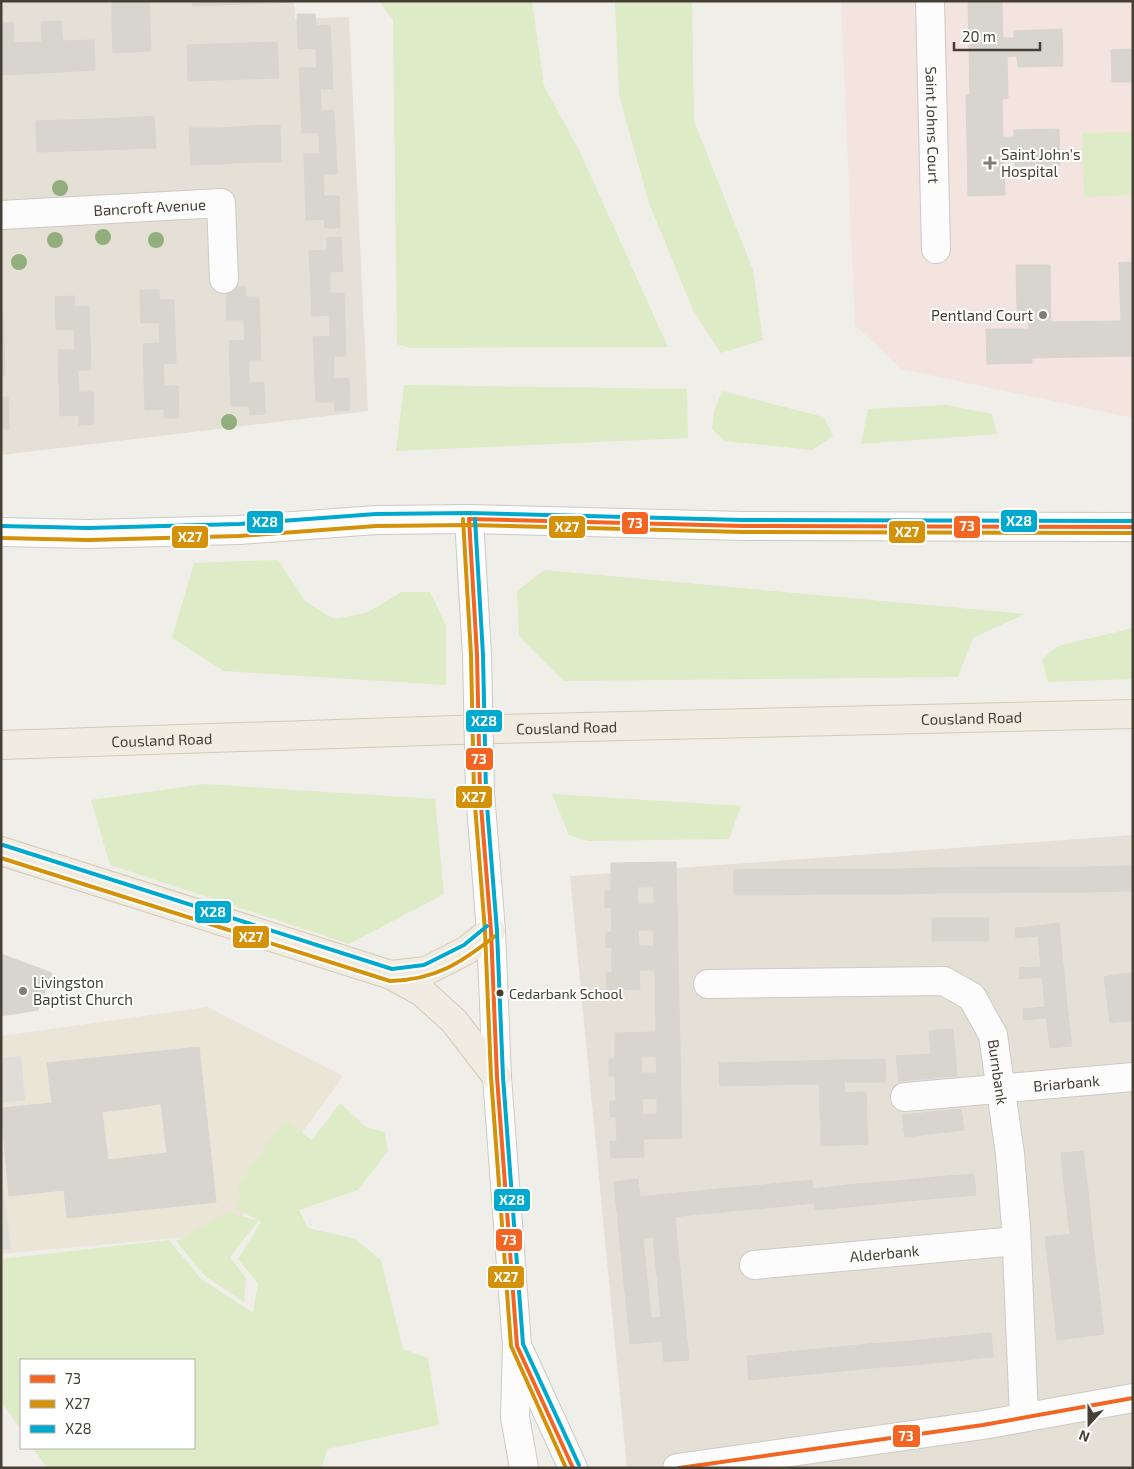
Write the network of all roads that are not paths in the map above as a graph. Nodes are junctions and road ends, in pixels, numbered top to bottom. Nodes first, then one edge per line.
1 (930, 1) edge
2 (1, 215) edge
3 (936, 249) dead end
4 (224, 279) dead end
5 (469, 519) junction
6 (1133, 527) edge
7 (1, 532) edge
8 (1133, 714) edge
9 (1, 745) edge
10 (1, 851) edge
11 (491, 930) junction
12 (391, 975) junction
13 (708, 984) dead end
14 (497, 1077) junction
15 (1133, 1077) edge
16 (1000, 1088) junction
17 (905, 1098) dead end
18 (1016, 1241) junction
19 (754, 1265) dead end
20 (517, 1346) junction
21 (1133, 1398) edge
22 (1024, 1418) junction
23 (524, 1468) edge
24 (573, 1468) edge
25 (677, 1468) edge

1 - 3 street, Saint Johns Court
2 - 4 street, Bancroft Avenue
5 - 6 street
5 - 7 street
5 - 11 street, bridge
8 - 9 main road, Cousland Road
10 - 12 main road
11 - 12 main road
11 - 14 street
12 - 14 main road
13 - 16 street, Burnbank
14 - 20 street
15 - 16 street, Briarbank
16 - 17 street, Briarbank
16 - 18 street, Burnbank
18 - 19 street, Alderbank
18 - 22 street, Burnbank
20 - 23 street
20 - 24 street
21 - 22 street
22 - 25 street

